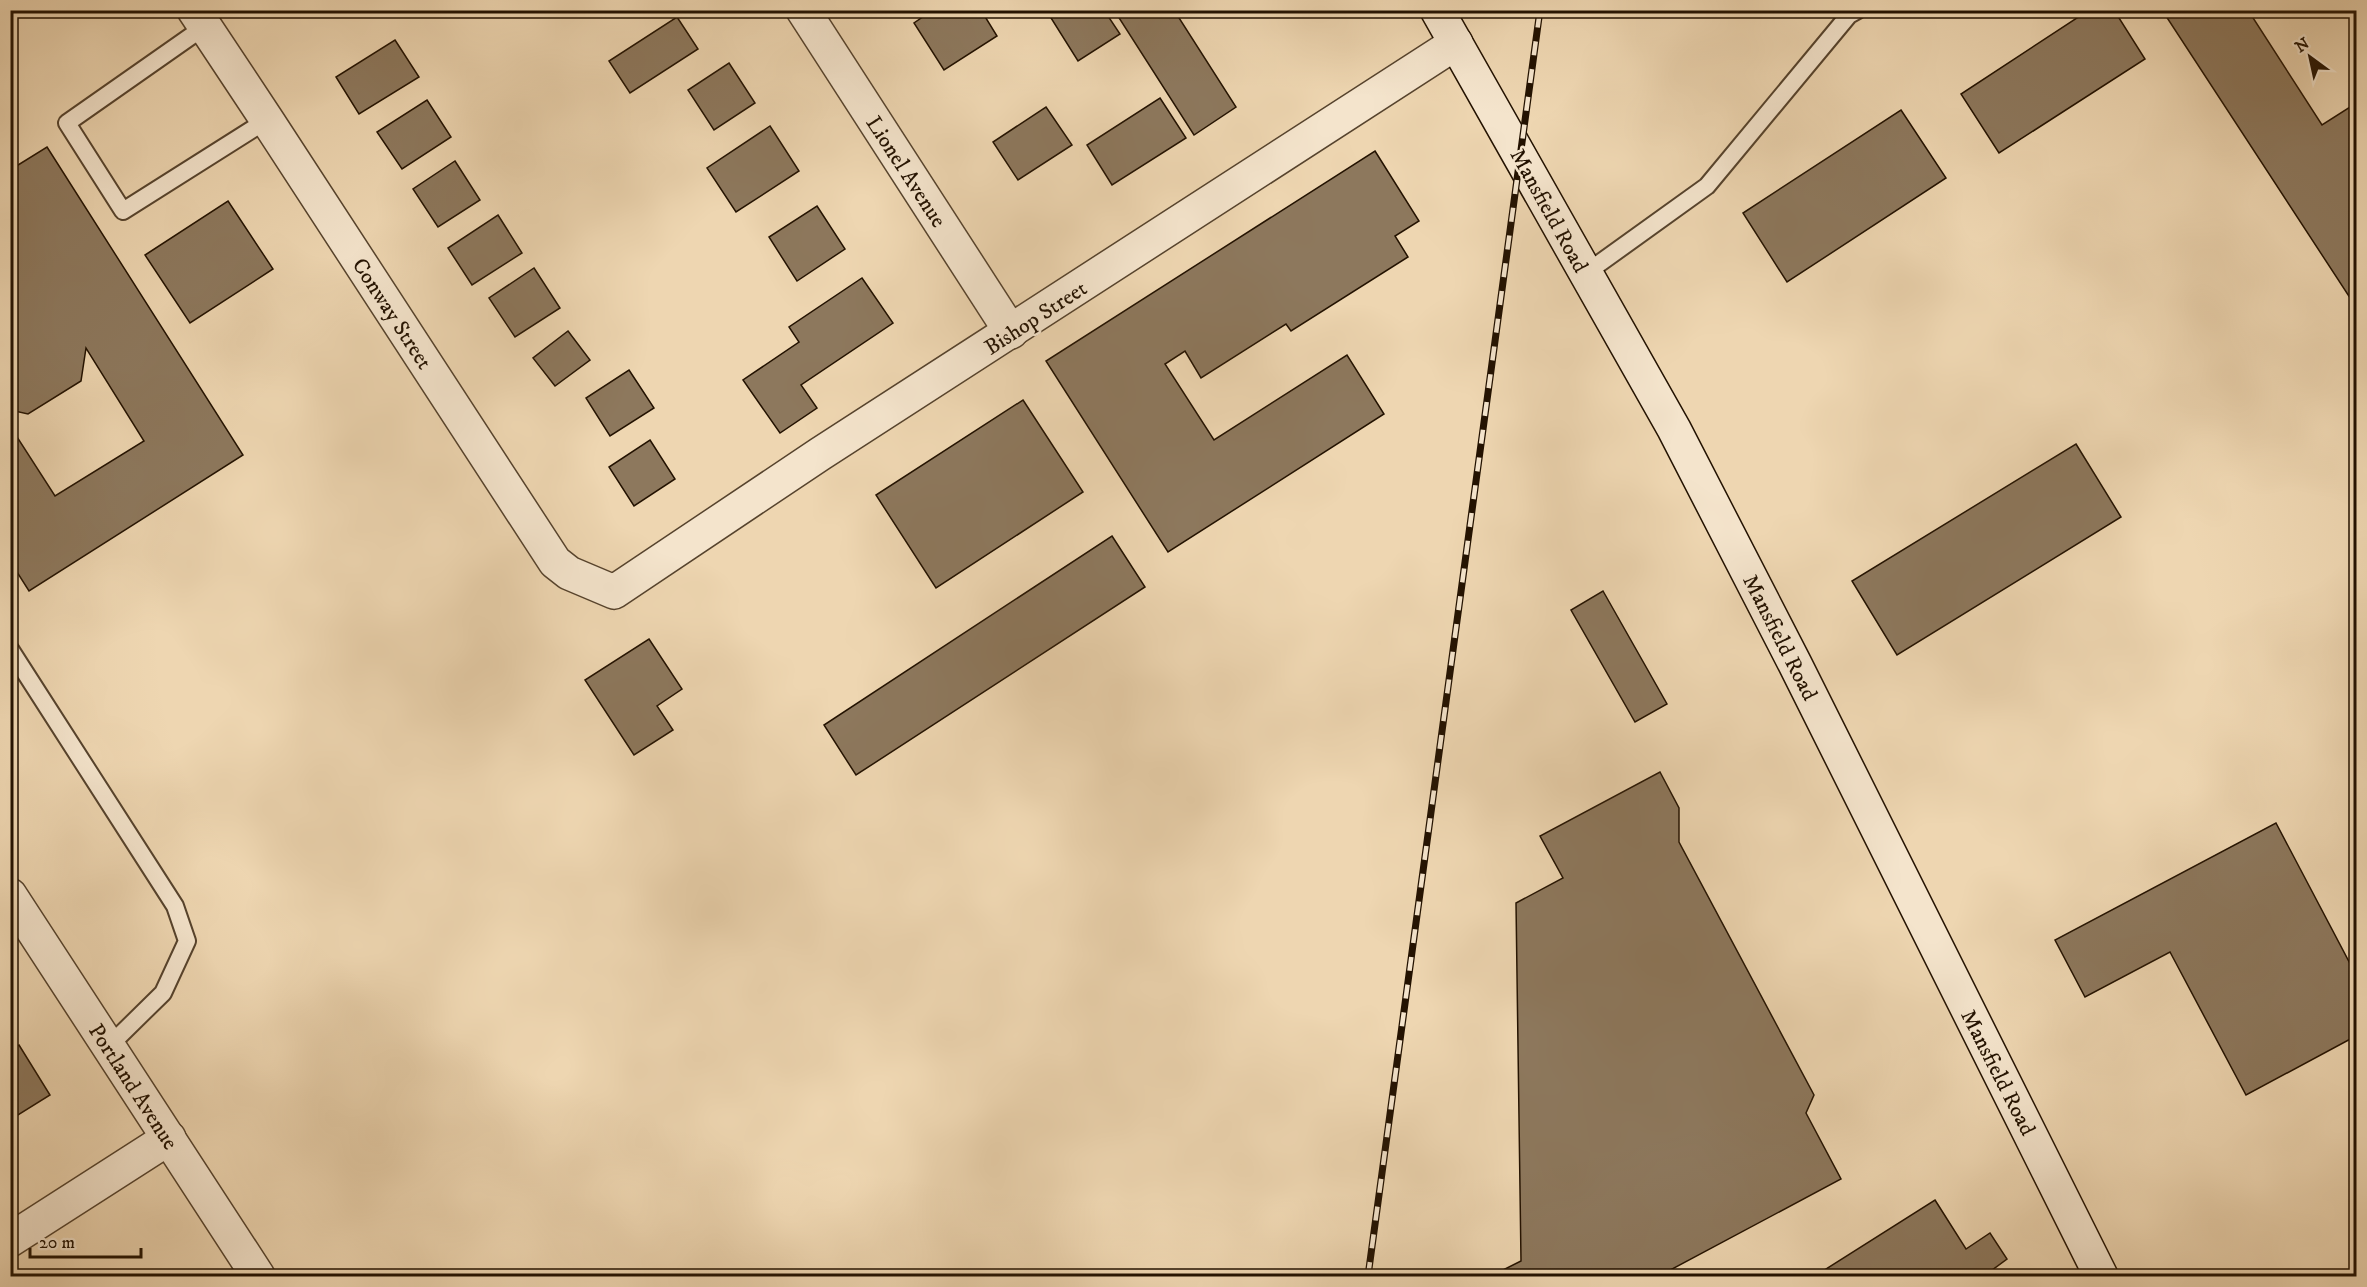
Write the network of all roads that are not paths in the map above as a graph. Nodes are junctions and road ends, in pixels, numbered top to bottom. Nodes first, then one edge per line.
1 (803, 10) edge
2 (1437, 10) edge
3 (1852, 12) edge
4 (199, 19) edge
5 (1456, 43) junction
6 (267, 120) junction
7 (1586, 273) junction
8 (1011, 332) junction
9 (614, 592) joint
10 (10, 649) edge
11 (10, 895) edge
12 (109, 1046) junction
13 (169, 1138) junction
14 (10, 1240) edge
15 (258, 1276) edge
16 (2101, 1276) edge

1 - 8 street, Lionel Avenue
2 - 5 street, Mansfield Road
3 - 7 lane
4 - 6 street, Conway Street
4 - 6 lane
5 - 7 street, Mansfield Road
5 - 8 street, Bishop Street
6 - 9 street, Conway Street
7 - 16 street, Mansfield Road
8 - 9 street, Bishop Street
10 - 12 lane
11 - 12 street, Portland Avenue
12 - 13 street, Portland Avenue
13 - 14 street
13 - 15 street, Portland Avenue

